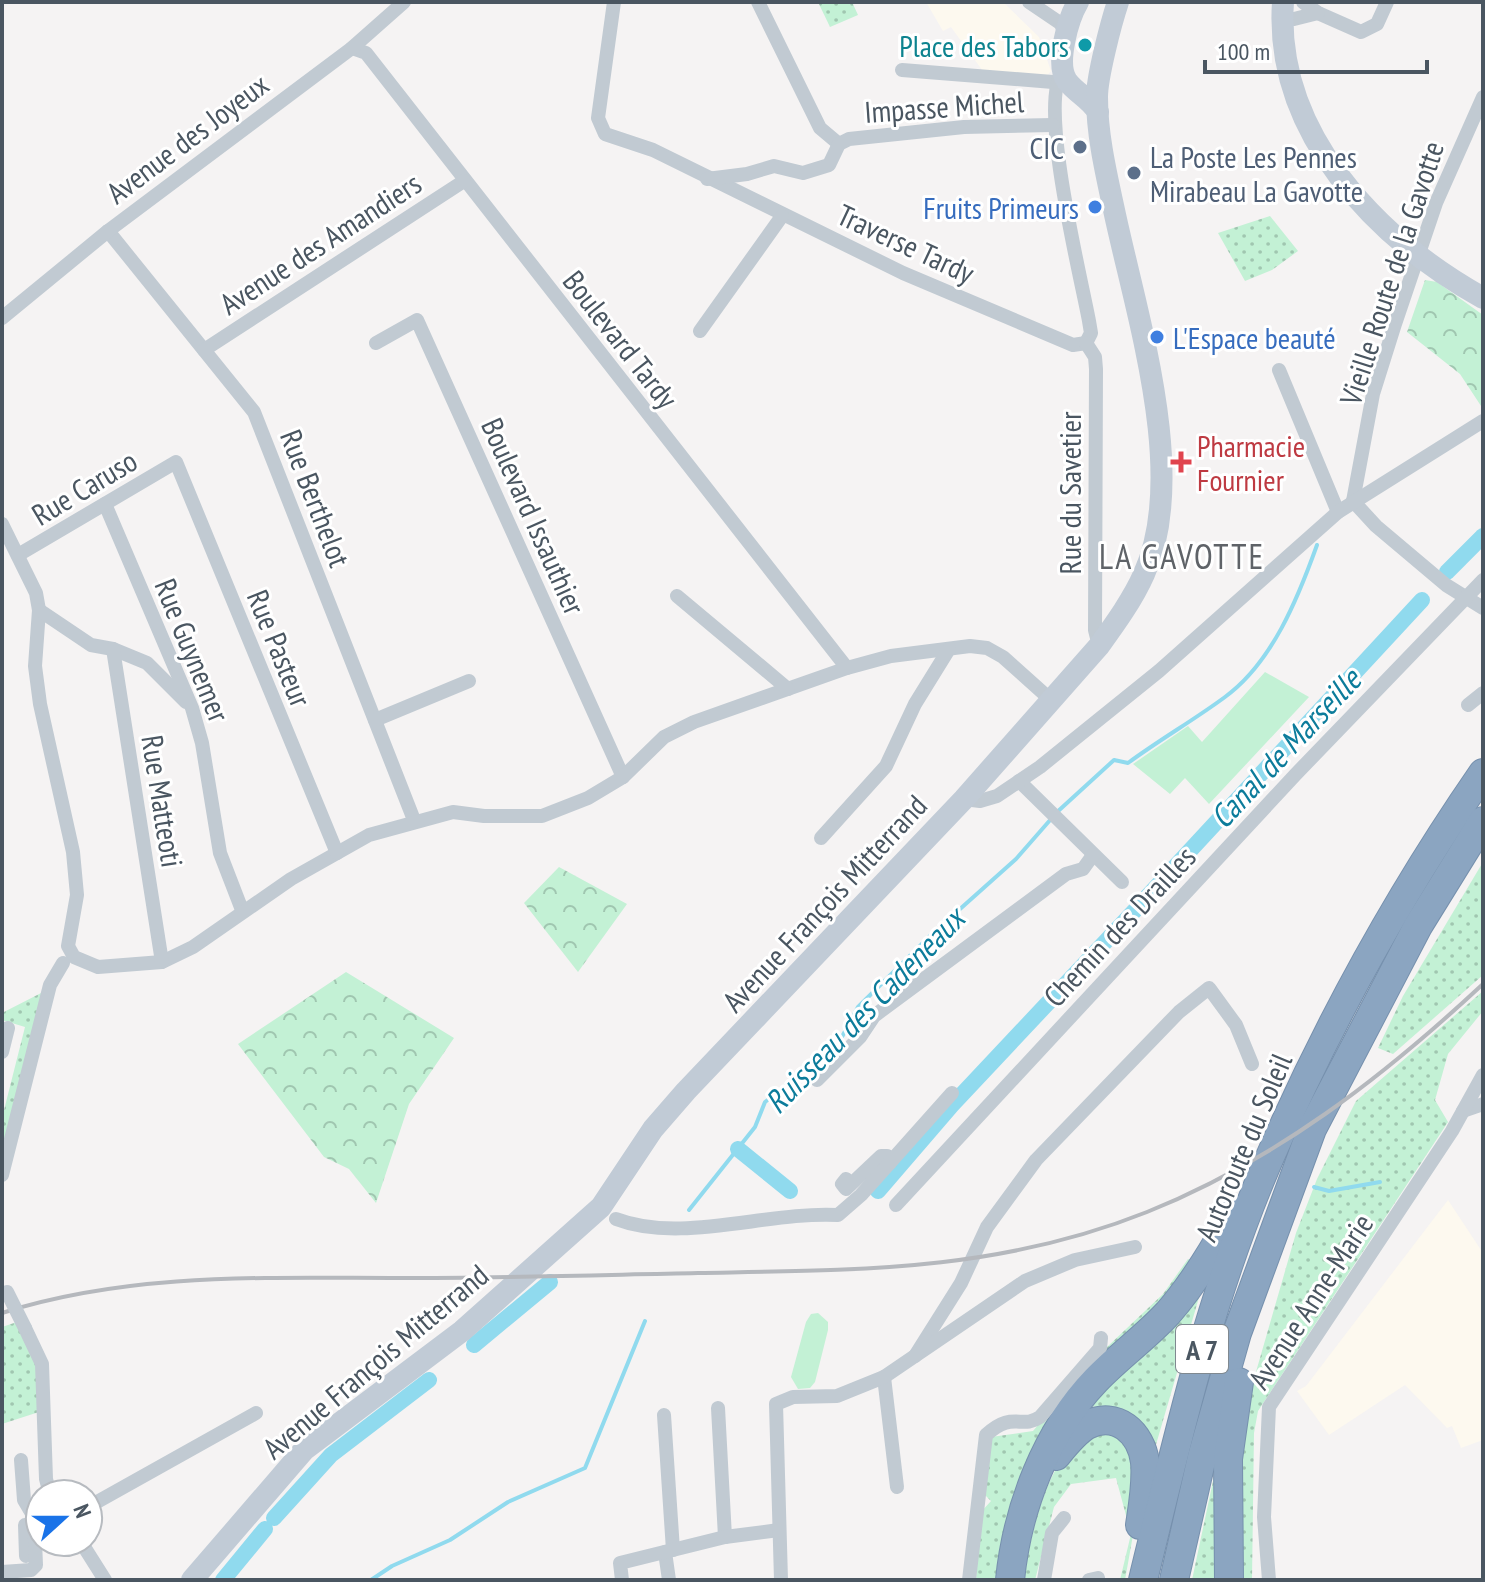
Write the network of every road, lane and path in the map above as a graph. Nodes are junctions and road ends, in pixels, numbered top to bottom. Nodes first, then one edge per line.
1 (404, 2) edge
2 (614, 2) edge
3 (758, 2) edge
4 (1029, 2) edge
5 (1078, 2) edge
6 (1387, 2) edge
7 (1293, 5) edge
8 (1114, 6) edge
9 (1067, 34) junction
10 (352, 48) junction
11 (902, 70) dead end
12 (1073, 82) junction
13 (1483, 97) edge
14 (1054, 102) junction
15 (1053, 125) junction
16 (839, 144) junction
17 (706, 179) junction
18 (464, 181) junction
19 (782, 216) junction
20 (108, 231) junction
21 (1418, 258) junction
22 (1483, 298) edge
23 (2, 318) edge
24 (700, 331) dead end
25 (376, 343) dead end
26 (1086, 343) junction
27 (204, 350) junction
28 (1279, 370) dead end
29 (1483, 421) edge
30 (176, 462) joint
31 (1353, 501) junction
32 (105, 504) junction
33 (1338, 512) junction
34 (2, 524) edge
35 (18, 555) junction
36 (1483, 580) edge
37 (677, 596) dead end
38 (1469, 596) junction
39 (1483, 608) edge
40 (39, 610) junction
41 (1099, 646) junction
42 (113, 649) junction
43 (949, 649) junction
44 (847, 668) junction
45 (469, 681) dead end
46 (788, 689) junction
47 (1483, 693) edge
48 (1051, 700) junction
49 (1468, 705) dead end
50 (192, 708) junction
51 (375, 720) junction
52 (1483, 773) edge
53 (623, 777) junction
54 (1019, 781) junction
55 (964, 799) junction
56 (414, 820) junction
57 (1483, 821) edge
58 (821, 838) dead end
59 (337, 853) junction
60 (1093, 855) junction
61 (1122, 882) dead end
62 (242, 910) junction
63 (162, 962) junction
64 (63, 963) dead end
65 (8, 1028) dead end
66 (2, 1052) edge
67 (1252, 1064) dead end
68 (1483, 1075) edge
69 (817, 1080) dead end
70 (952, 1093) dead end
71 (1483, 1104) edge
72 (1463, 1111) junction
73 (1284, 1126) junction
74 (890, 1163) junction
75 (2, 1175) edge
76 (846, 1179) dead end
77 (1293, 1179) junction
78 (896, 1205) dead end
79 (616, 1219) dead end
80 (1135, 1247) dead end
81 (4, 1287) edge
82 (1101, 1338) dead end
83 (914, 1357) junction
84 (884, 1377) junction
85 (718, 1408) dead end
86 (256, 1413) dead end
87 (664, 1415) dead end
88 (21, 1460) dead end
89 (46, 1478) edge
90 (1037, 1478) junction
91 (897, 1487) dead end
92 (104, 1498) edge
93 (1064, 1518) dead end
94 (779, 1530) junction
95 (725, 1537) junction
96 (669, 1551) junction
97 (26, 1558) edge
98 (91, 1558) edge
99 (27, 1571) junction
100 (2, 1572) edge
101 (105, 1580) edge
102 (192, 1580) edge
103 (622, 1580) edge
104 (669, 1580) edge
105 (781, 1580) edge
106 (969, 1580) edge
107 (1010, 1580) edge
108 (1044, 1580) edge
109 (1133, 1580) edge
110 (1143, 1580) edge
111 (1174, 1580) edge
112 (1229, 1580) edge
113 (1269, 1580) edge

1 - 10 street, Avenue des Joyeux
2 - 17 street
3 - 16 street, Impasse Michel
4 - 9 street
5 - 9 main road
6 - 7 street
7 - 21 main road
8 - 12 main road
9 - 12 main road
10 - 18 street, Boulevard Tardy
10 - 20 street, Avenue des Joyeux
11 - 12 street
12 - 14 street, Rue du Savetier
12 - 14 street
12 - 41 main road, Avenue François Mitterrand
13 - 21 street, Vieille Route de la Gavotte
14 - 15 street, Rue du Savetier
15 - 16 street, Impasse Michel
15 - 26 street, Rue du Savetier
16 - 17 street, Impasse Michel
17 - 19 street, Traverse Tardy
18 - 27 street, Avenue des Amandiers
18 - 44 street, Boulevard Tardy
19 - 24 street
19 - 26 street, Traverse Tardy
20 - 23 street, Avenue des Joyeux
20 - 27 street, Rue Berthelot
21 - 22 main road
21 - 31 street, Vieille Route de la Gavotte
25 - 53 street, Boulevard Issauthier
26 - 41 street, Rue du Savetier
27 - 51 street, Rue Berthelot
28 - 33 street
29 - 31 street
30 - 32 street, Rue Caruso
30 - 59 street, Rue Pasteur
31 - 33 street
31 - 38 street
32 - 35 street, Rue Caruso
32 - 50 street, Rue Guynemer
33 - 54 street
34 - 35 street
35 - 40 street
36 - 38 street, Chemin des Drailles
37 - 46 street
38 - 39 street
38 - 78 street, Chemin des Drailles
40 - 42 street
40 - 63 street
41 - 48 main road, Avenue François Mitterrand
42 - 50 street
42 - 63 street, Rue Matteoti
43 - 44 street
43 - 48 street
43 - 58 street
44 - 46 street
45 - 51 street
46 - 53 street
47 - 49 street
48 - 55 main road, Avenue François Mitterrand
50 - 62 street, Rue Guynemer
51 - 56 street, Rue Berthelot
52 - 73 highway, Autoroute du Soleil / A 7
53 - 56 street
54 - 55 street
54 - 60 street
55 - 102 main road, Avenue François Mitterrand
56 - 59 street
57 - 77 highway, Autoroute du Soleil / A 7
59 - 62 street
60 - 61 street
60 - 69 street
62 - 63 street
64 - 75 street
65 - 66 street
67 - 83 street
68 - 72 street, Avenue Anne-Marie
70 - 74 street
71 - 72 street
72 - 113 street, Avenue Anne-Marie
73 - 90 highway
73 - 110 highway, Autoroute du Soleil / A 7
74 - 76 street
74 - 79 street
77 - 111 highway, Autoroute du Soleil / A 7
77 - 112 highway
80 - 83 street
81 - 89 street, bridge
82 - 106 street
83 - 84 street
84 - 91 street
84 - 94 street
85 - 95 street
86 - 92 street
87 - 96 street
88 - 99 street
90 - 107 highway
90 - 109 highway
93 - 108 street
94 - 95 street
94 - 105 street
95 - 96 street
96 - 103 street
96 - 104 street
97 - 99 street
98 - 101 street
99 - 100 street

